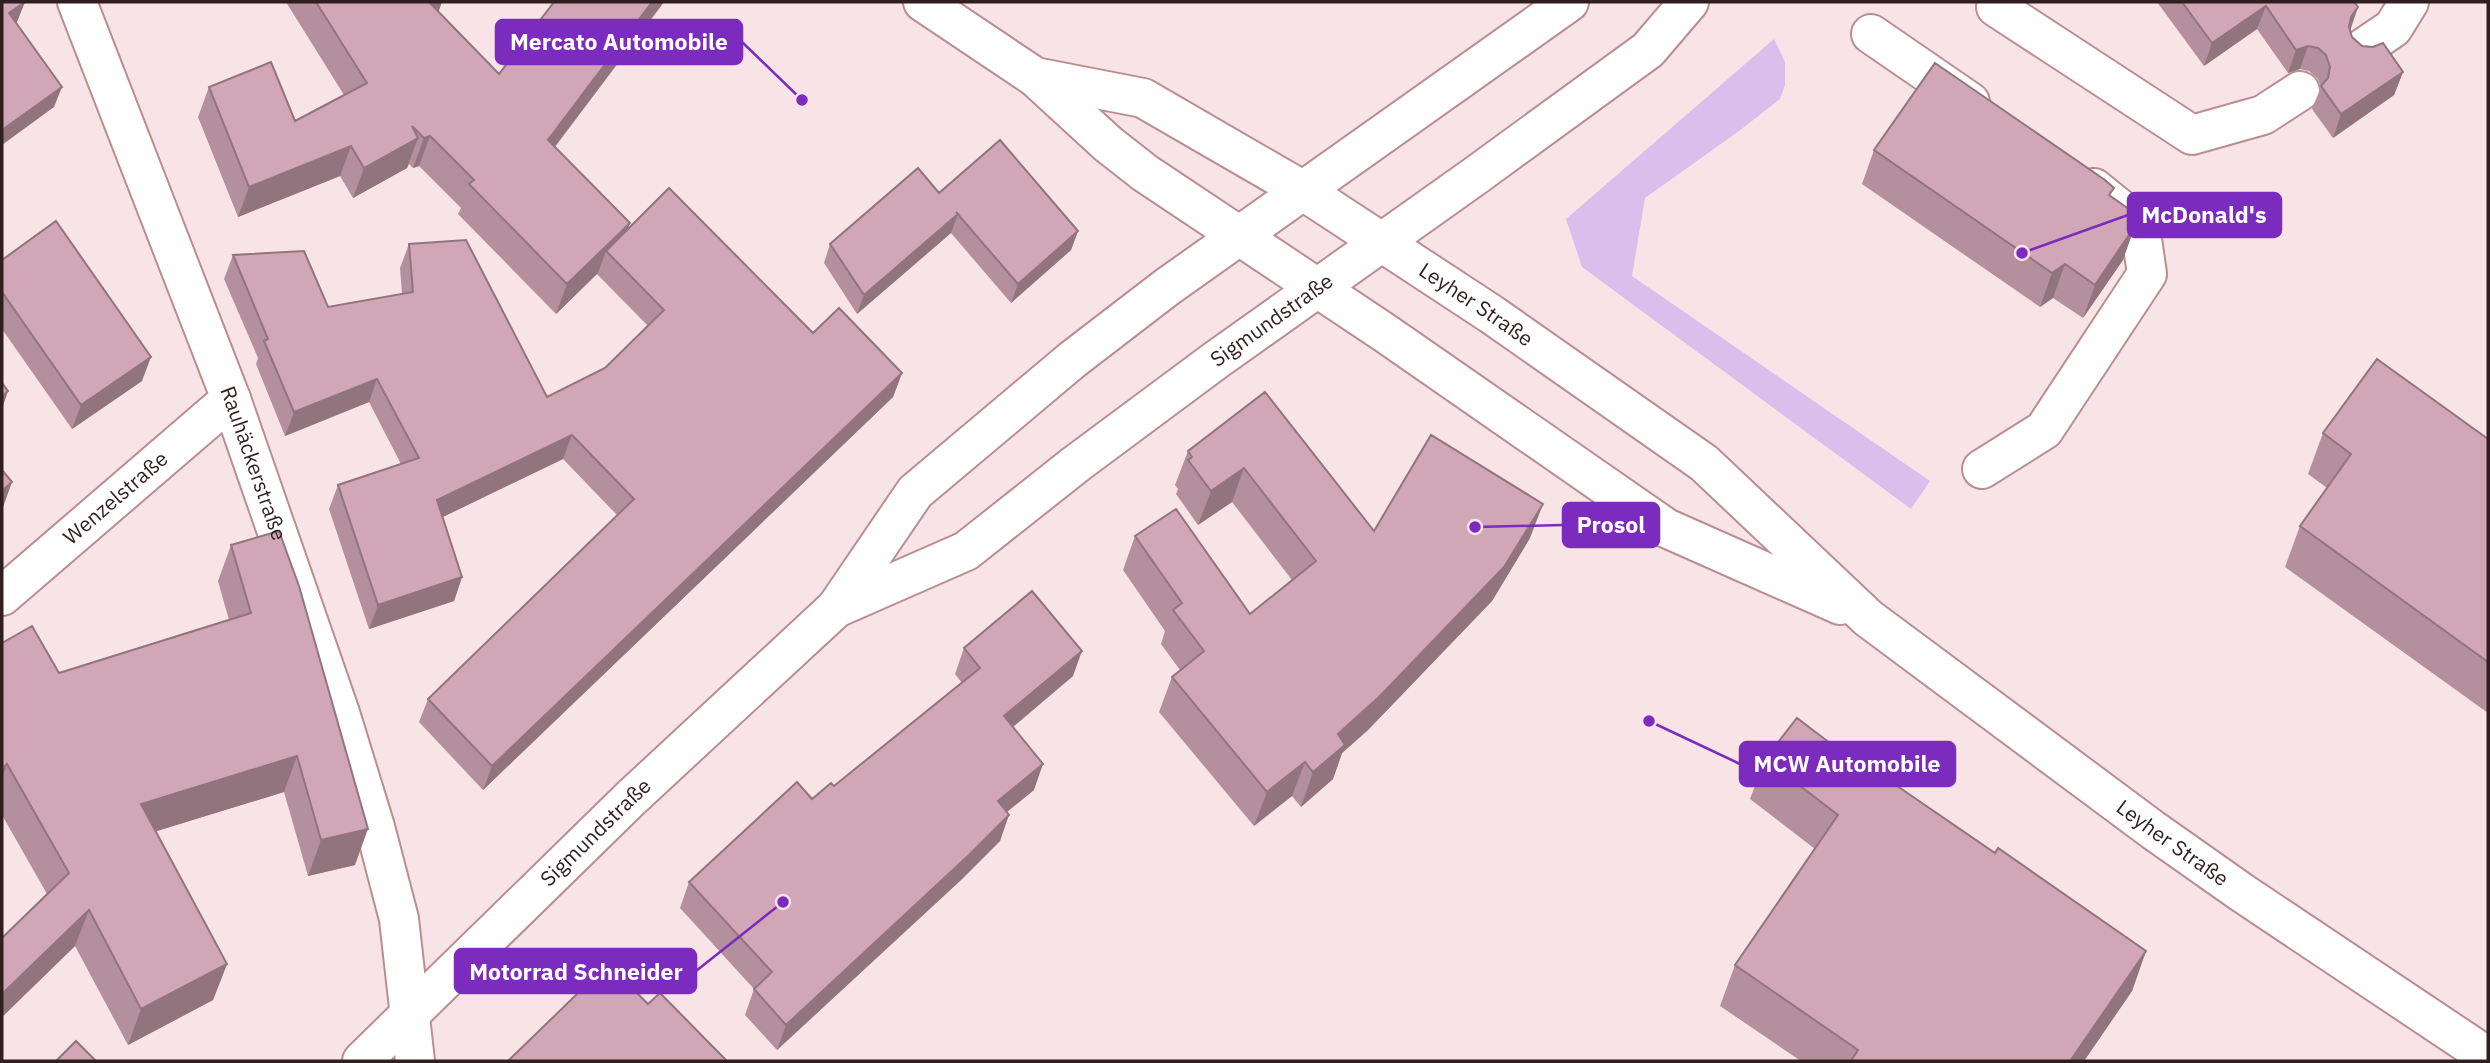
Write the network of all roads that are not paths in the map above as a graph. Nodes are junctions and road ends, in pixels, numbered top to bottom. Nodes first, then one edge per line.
1 (77, 2) edge
2 (923, 2) edge
3 (1569, 2) edge
4 (1689, 2) edge
5 (2409, 2) edge
6 (1995, 4) edge
7 (1871, 34) dead end
8 (2362, 49) edge
9 (1035, 76) junction
10 (2300, 91) dead end
11 (1994, 119) edge
12 (2061, 165) edge
13 (1302, 190) junction
14 (1240, 235) junction
15 (1382, 241) junction
16 (1317, 287) junction
17 (231, 398) junction
18 (1982, 469) dead end
19 (2, 596) edge
20 (836, 608) junction
21 (1868, 618) junction
22 (409, 1016) junction
23 (2488, 1057) edge
24 (362, 1061) edge
25 (415, 1061) edge

1 - 17 main road, Rauhäckerstraße
2 - 9 main road, Leyher Straße
3 - 13 main road, Sigmundstraße
4 - 15 main road, Sigmundstraße
5 - 8 main road
6 - 10 main road
7 - 11 main road
9 - 13 main road, Leyher Straße
9 - 14 main road, Leyher Straße
12 - 18 main road
13 - 14 main road, Sigmundstraße
13 - 15 main road, Leyher Straße
14 - 16 main road, Leyher Straße
14 - 20 main road, Sigmundstraße
15 - 16 main road, Sigmundstraße
15 - 21 main road, Leyher Straße
16 - 20 main road, Sigmundstraße
16 - 21 main road, Leyher Straße
17 - 19 main road, Wenzelstraße
17 - 22 main road, Rauhäckerstraße
20 - 22 main road, Sigmundstraße
21 - 23 main road, Leyher Straße
22 - 24 main road, Sigmundstraße
22 - 25 main road, Rauhäckerstraße

